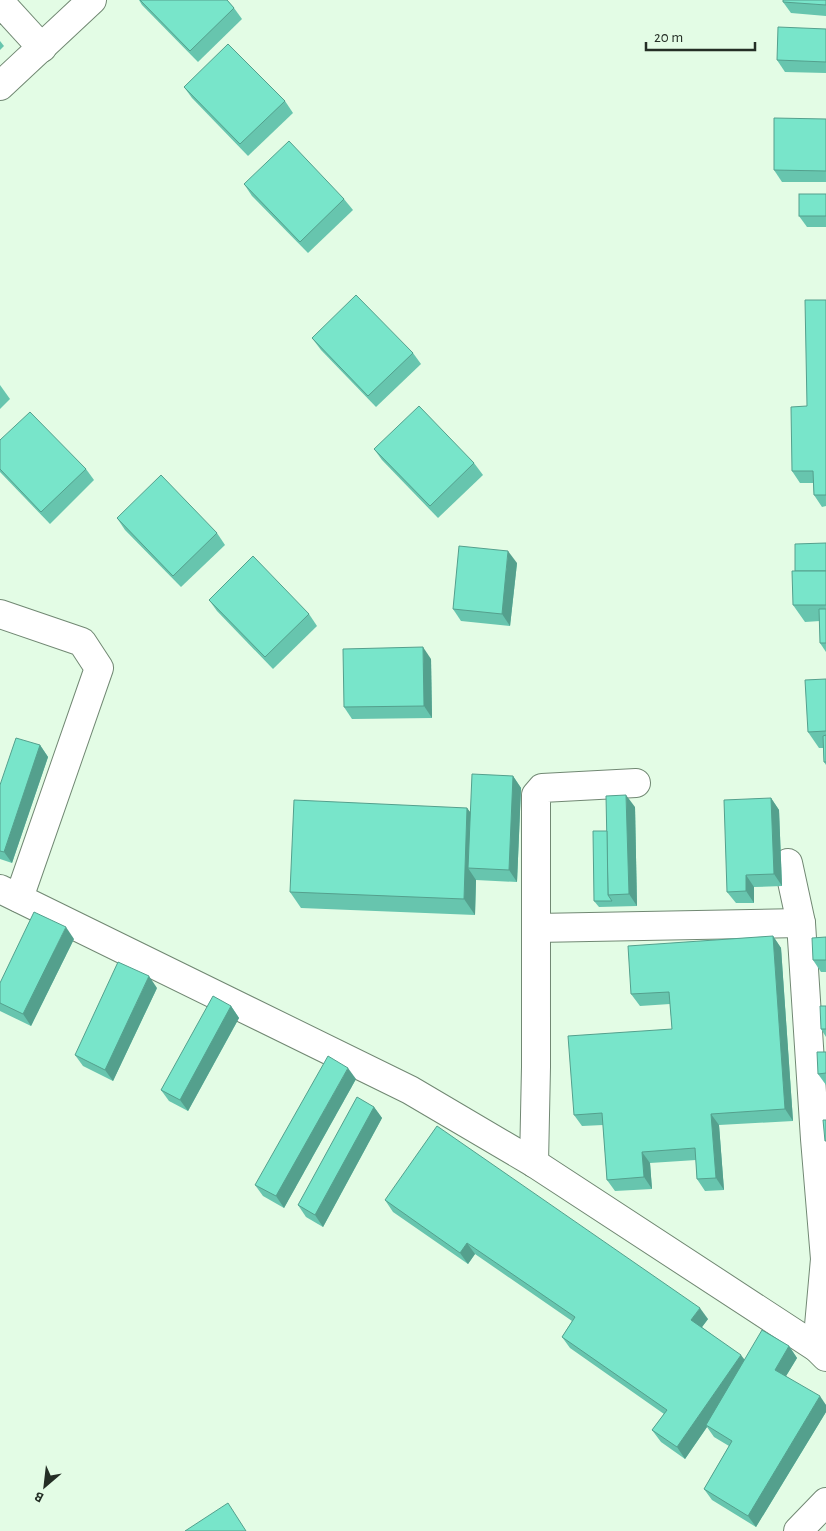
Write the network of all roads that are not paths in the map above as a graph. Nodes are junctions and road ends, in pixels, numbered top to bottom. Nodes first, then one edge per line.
1 (92, 0) edge
2 (0, 2) edge
3 (42, 48) junction
4 (0, 86) edge
5 (0, 614) edge
6 (636, 783) dead end
7 (788, 863) dead end
8 (10, 893) edge
9 (801, 923) junction
10 (536, 928) junction
11 (534, 1163) junction
12 (821, 1353) edge
13 (826, 1502) edge
14 (798, 1531) edge

1 - 3 street
2 - 3 street
3 - 4 street
5 - 8 street
6 - 10 street
7 - 9 street
8 - 11 street
9 - 10 street
9 - 12 street
10 - 11 street
11 - 12 street
13 - 14 street

